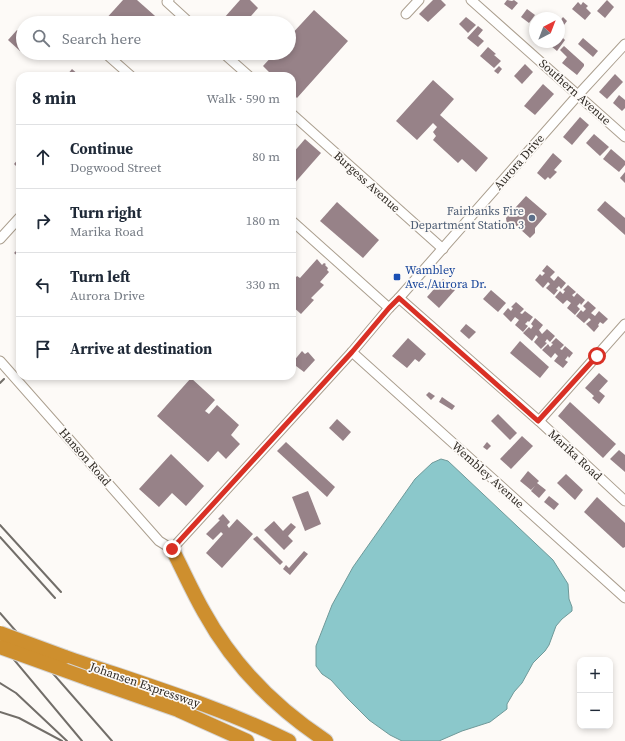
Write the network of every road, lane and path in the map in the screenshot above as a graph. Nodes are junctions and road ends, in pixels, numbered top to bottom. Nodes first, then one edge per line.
1 (419, 0) edge
2 (471, 0) edge
3 (168, 1) edge
4 (406, 14) dead end
5 (183, 16) edge
6 (625, 44) edge
7 (113, 60) edge
8 (231, 60) edge
9 (126, 72) edge
10 (244, 72) edge
11 (578, 95) junction
12 (296, 118) edge
13 (625, 136) edge
14 (16, 221) edge
15 (296, 225) edge
16 (0, 239) edge
17 (443, 249) junction
18 (399, 298) junction
19 (389, 308) junction
20 (625, 324) edge
21 (352, 352) junction
22 (0, 361) edge
23 (16, 379) edge
24 (17, 380) edge
25 (538, 421) junction
26 (625, 501) edge
27 (172, 549) junction
28 (625, 598) edge
29 (0, 634) edge
30 (0, 647) edge
31 (247, 741) edge
32 (289, 741) edge
33 (326, 741) edge

1 - 4 street
2 - 11 street, Southern Avenue
3 - 5 street
6 - 11 street, Aurora Drive
7 - 9 street
8 - 10 street
11 - 13 street, Southern Avenue
11 - 17 street, Aurora Drive
12 - 17 street, Burgess Avenue
14 - 16 street
15 - 19 street
17 - 18 street, Aurora Drive
18 - 19 street, Aurora Drive
18 - 25 street, Marika Road
19 - 21 street, Aurora Drive
20 - 25 street
21 - 27 street, Aurora Drive
21 - 28 street, Wembley Avenue
22 - 23 street, Hanson Road
24 - 27 street, Hanson Road
25 - 26 street, Marika Road
27 - 33 highway
29 - 32 highway, Johansen Expressway, bridge
30 - 31 highway, Johansen Expressway, bridge

